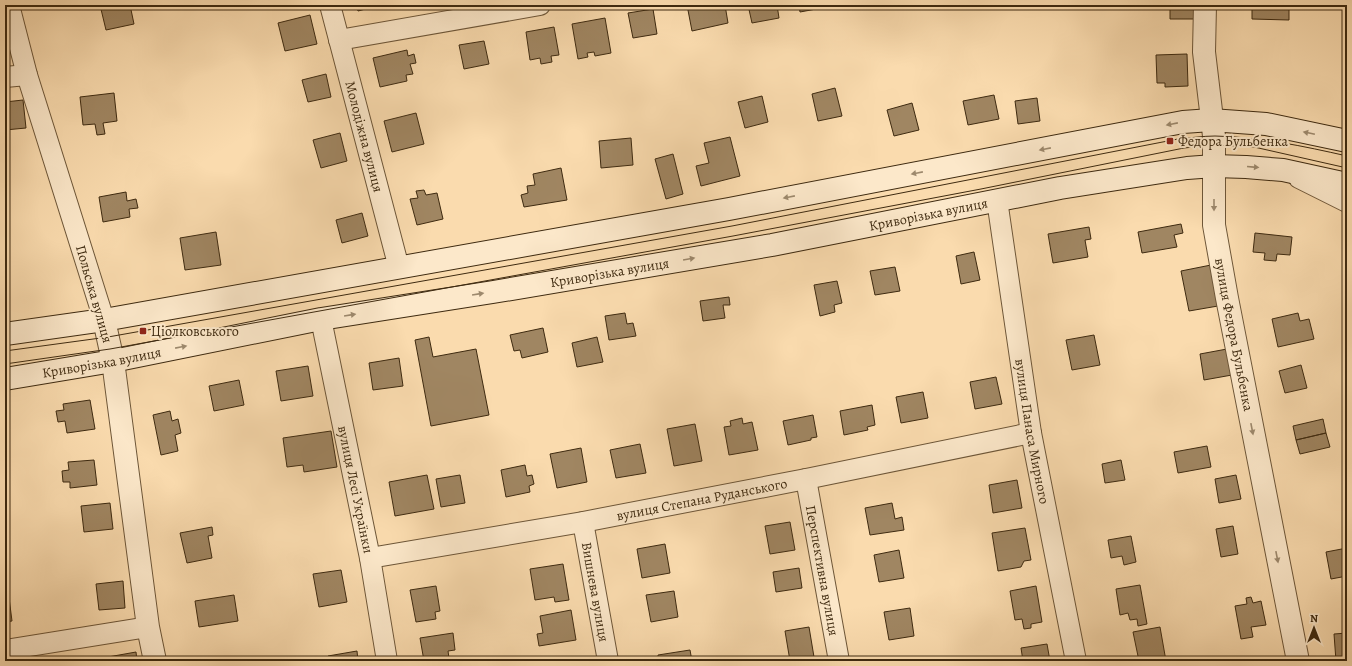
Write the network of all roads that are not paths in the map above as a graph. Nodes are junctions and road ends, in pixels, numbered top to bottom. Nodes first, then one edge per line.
1 (9, 5) edge
2 (330, 5) edge
3 (540, 5) edge
4 (1205, 5) edge
5 (339, 40) junction
6 (27, 75) junction
7 (5, 77) edge
8 (1211, 120) junction
9 (1347, 142) edge
10 (1214, 166) junction
11 (1284, 170) junction
12 (1347, 184) edge
13 (997, 200) junction
14 (1347, 202) edge
15 (399, 268) junction
16 (321, 319) junction
17 (104, 320) junction
18 (5, 334) edge
19 (112, 361) junction
20 (5, 379) edge
21 (1031, 433) junction
22 (806, 479) junction
23 (583, 522) junction
24 (370, 558) junction
25 (148, 628) junction
26 (5, 650) edge
27 (155, 661) edge
28 (387, 661) edge
29 (608, 661) edge
30 (839, 661) edge
31 (1076, 661) edge
32 (1298, 661) edge

1 - 6 street, Польська вулиця
2 - 5 street, Молодіжна вулиця
3 - 5 street
4 - 8 main road, вулиця Федора Бульбенка
5 - 15 street, Молодіжна вулиця
6 - 7 street
6 - 17 street, Польська вулиця
9 -> 8 main road
8 - 10 main road, вулиця Федора Бульбенка
8 -> 15 main road
10 -> 11 main road, Криворізька вулиця
10 - 13 main road, Криворізька вулиця
10 -> 32 main road, вулиця Федора Бульбенка
11 - 12 main road, Криворізька вулиця
11 - 14 street
16 -> 13 main road, Криворізька вулиця
13 - 21 street, вулиця Панаса Мирного
15 - 17 main road
19 -> 16 main road, Криворізька вулиця
16 - 24 street, вулиця Лесі Українки
17 - 18 main road
17 - 19 main road, Польська вулиця
19 - 20 main road, Криворізька вулиця
19 - 25 main road, Польська вулиця
21 - 22 street, вулиця Степана Руданського
21 - 31 street, вулиця Панаса Мирного
22 - 23 street, вулиця Степана Руданського
22 - 30 street, Перспективна вулиця
23 - 24 street, вулиця Степана Руданського
23 - 29 street, Вишнева вулиця
24 - 28 street, вулиця Лесі Українки
25 - 26 street
25 - 27 main road, Польська вулиця

